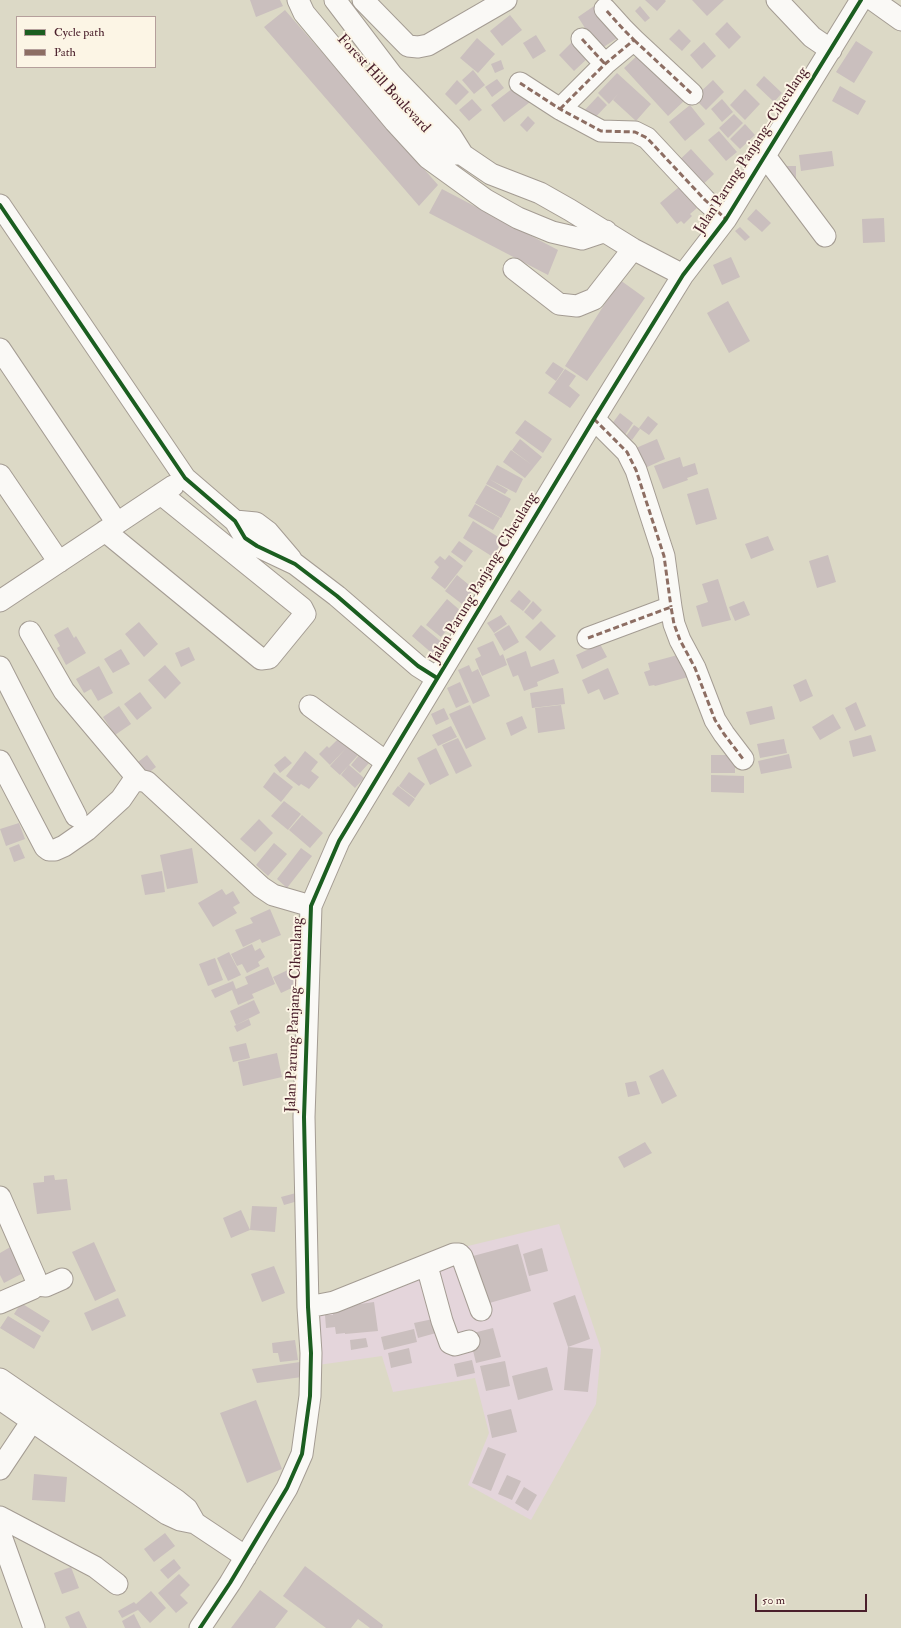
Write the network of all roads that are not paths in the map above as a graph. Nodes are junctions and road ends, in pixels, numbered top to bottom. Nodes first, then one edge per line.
1 (298, 0) edge
2 (313, 0) edge
3 (335, 0) edge
4 (363, 0) edge
5 (506, 0) edge
6 (777, 0) edge
7 (861, 0) edge
8 (873, 0) edge
9 (605, 9) dead end
10 (901, 20) edge
11 (582, 39) dead end
12 (634, 40) junction
13 (831, 50) junction
14 (605, 64) junction
15 (520, 83) dead end
16 (692, 94) dead end
17 (560, 109) junction
18 (463, 155) junction
19 (765, 156) junction
20 (0, 205) edge
21 (726, 219) junction
22 (606, 231) junction
23 (826, 236) dead end
24 (633, 249) junction
25 (514, 268) dead end
26 (683, 275) junction
27 (0, 349) edge
28 (594, 419) junction
29 (0, 476) edge
30 (185, 478) junction
31 (161, 494) junction
32 (111, 527) junction
33 (59, 562) junction
34 (0, 600) edge
35 (671, 608) junction
36 (30, 632) dead end
37 (588, 638) dead end
38 (0, 667) edge
39 (437, 678) junction
40 (310, 706) dead end
41 (743, 759) dead end
42 (0, 761) edge
43 (386, 762) junction
44 (139, 780) junction
45 (76, 816) dead end
46 (311, 906) junction
47 (0, 1197) edge
48 (427, 1266) junction
49 (62, 1279) dead end
50 (36, 1285) junction
51 (0, 1303) edge
52 (308, 1307) junction
53 (481, 1310) dead end
54 (469, 1341) dead end
55 (0, 1379) edge
56 (0, 1399) edge
57 (34, 1413) junction
58 (0, 1469) edge
59 (0, 1517) edge
60 (0, 1533) edge
61 (246, 1557) junction
62 (117, 1584) dead end
63 (34, 1628) edge
64 (200, 1628) edge

1 - 22 street
2 - 18 street, Forest Hill Boulevard
3 - 18 street
4 - 5 street
6 - 13 street
7 - 13 street, Jalan Parung Panjang–Ciheulang
8 - 10 street
9 - 12 street
11 - 14 street
12 - 14 street
12 - 16 street
13 - 19 street, Jalan Parung Panjang–Ciheulang
14 - 17 street
15 - 17 street
17 - 21 street
18 - 22 street
19 - 21 street, Jalan Parung Panjang–Ciheulang
19 - 23 street
20 - 30 street
21 - 26 street, Jalan Parung Panjang–Ciheulang
22 - 24 street
24 - 25 street
24 - 26 street
26 - 28 street, Jalan Parung Panjang–Ciheulang
27 - 32 street
28 - 35 street
28 - 39 street, Jalan Parung Panjang–Ciheulang
29 - 33 street
30 - 31 street
30 - 39 street
31 - 32 street
31 - 32 street
32 - 33 street
33 - 34 street
35 - 37 street
35 - 41 street
36 - 44 street
38 - 45 street
39 - 43 street, Jalan Parung Panjang–Ciheulang
40 - 43 street
42 - 44 street
43 - 46 street, Jalan Parung Panjang–Ciheulang
44 - 46 street
46 - 52 street, Jalan Parung Panjang–Ciheulang
47 - 50 street
48 - 52 street
48 - 53 street
48 - 54 street
49 - 50 street
50 - 51 street
52 - 61 street, Jalan Parung Panjang–Ciheulang
55 - 57 street
56 - 57 street
57 - 58 street
57 - 61 street
59 - 62 street
60 - 63 street
61 - 64 street, Jalan Parung Panjang–Ciheulang

